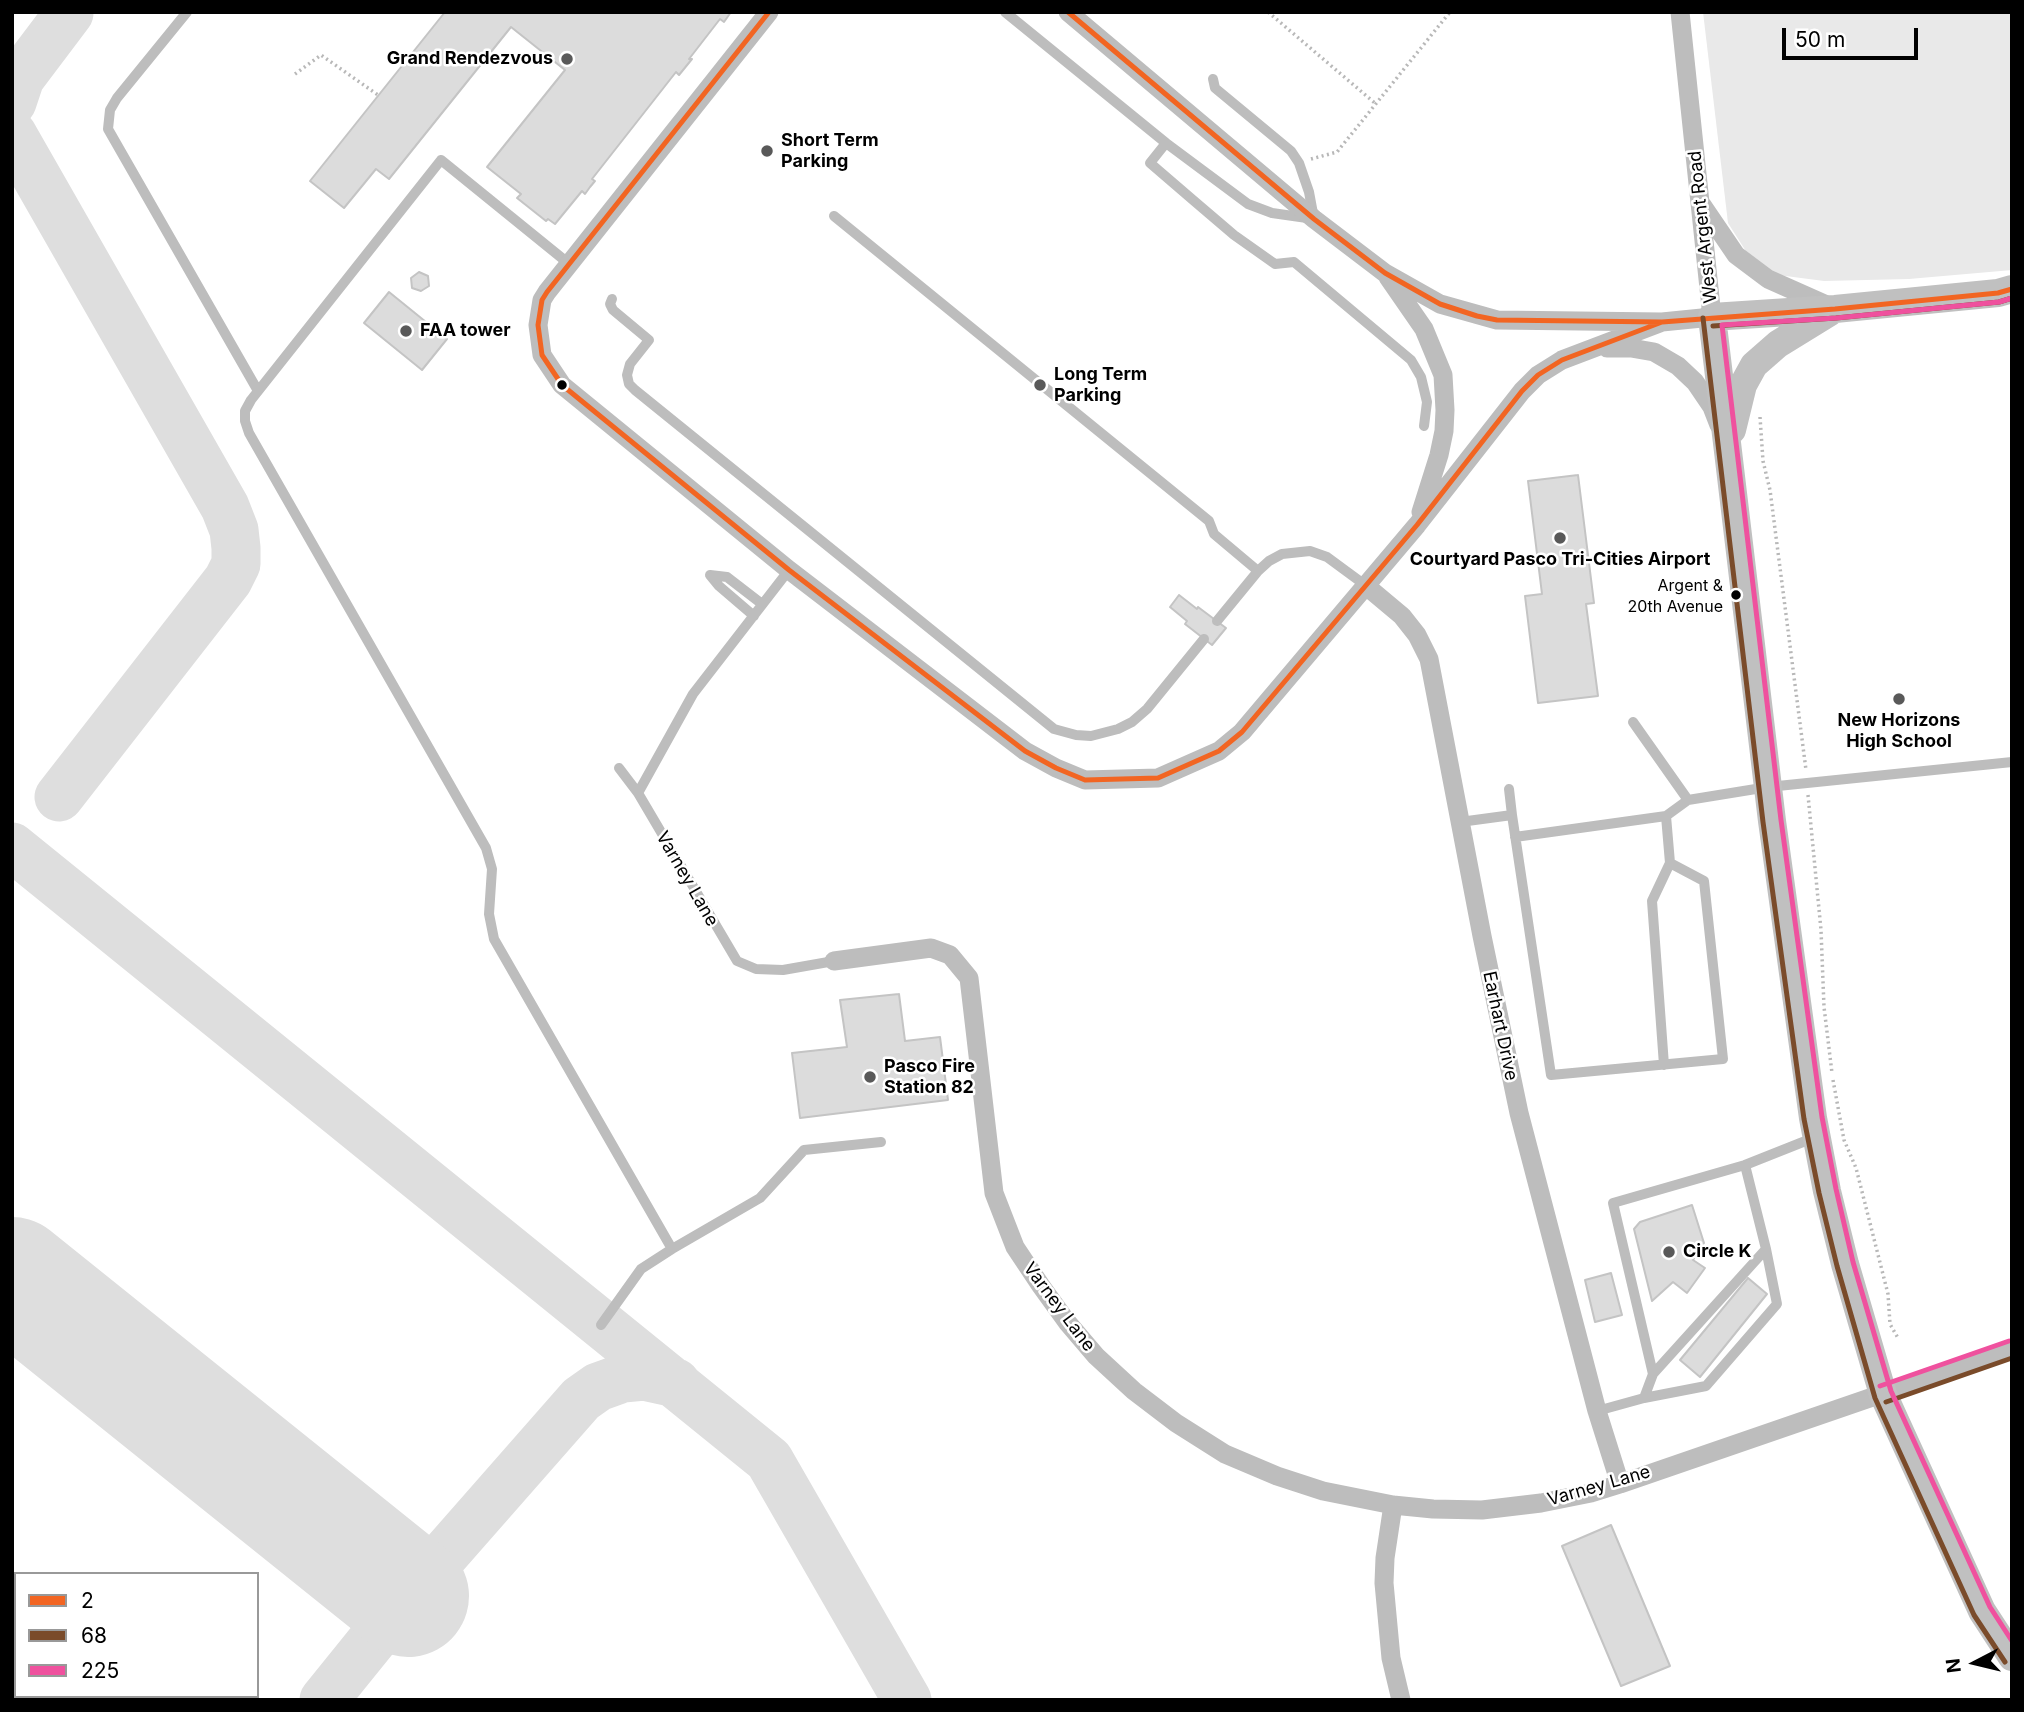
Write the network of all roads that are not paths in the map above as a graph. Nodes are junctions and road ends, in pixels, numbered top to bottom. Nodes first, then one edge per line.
1 (187, 12) edge
2 (769, 12) edge
3 (1004, 12) edge
4 (1068, 12) edge
5 (1680, 12) edge
6 (1213, 79) dead end
7 (1166, 143) junction
8 (1700, 201) junction
9 (834, 216) dead end
10 (1314, 219) junction
11 (568, 263) junction
12 (1385, 274) junction
13 (2007, 293) edge
14 (612, 299) dead end
15 (1835, 309) junction
16 (1712, 317) junction
17 (1662, 322) junction
18 (1599, 348) junction
19 (258, 391) junction
20 (1424, 426) dead end
21 (1727, 446) junction
22 (1417, 525) junction
23 (789, 570) junction
24 (1258, 571) junction
25 (1365, 586) junction
26 (762, 604) junction
27 (754, 616) junction
28 (1217, 621) dead end
29 (1204, 639) dead end
30 (1633, 722) dead end
31 (2012, 762) edge
32 (618, 768) dead end
33 (1768, 787) junction
34 (1509, 789) dead end
35 (638, 793) junction
36 (1688, 800) junction
37 (1511, 815) junction
38 (1666, 816) junction
39 (1460, 822) junction
40 (1515, 837) junction
41 (1671, 863) junction
42 (834, 961) joint
43 (1664, 1065) junction
44 (1817, 1137) junction
45 (881, 1142) dead end
46 (1745, 1165) junction
47 (671, 1249) junction
48 (1766, 1249) junction
49 (601, 1325) dead end
50 (2012, 1349) edge
51 (1653, 1374) junction
52 (1883, 1394) junction
53 (1644, 1398) junction
54 (1597, 1410) junction
55 (1620, 1483) junction
56 (1393, 1505) junction
57 (2012, 1657) edge
58 (1401, 1700) edge

1 - 19 lane
2 - 11 street
3 - 7 lane
4 - 10 street
5 - 8 street, West Argent Road
6 - 10 lane
7 - 10 lane
7 - 20 lane
8 - 15 street
8 - 16 street, West Argent Road
9 - 24 lane
10 - 12 street
11 - 19 lane
11 - 23 street
12 - 17 street
12 - 22 street
13 - 15 main road
14 - 29 lane
15 - 16 main road
15 - 21 main road
16 - 17 street
16 - 21 main road, West Argent Road
17 - 18 street
18 - 21 street
18 - 22 street
19 - 47 lane
21 - 33 main road, West Argent Road
22 - 25 street
23 - 25 street
23 - 26 lane
24 - 25 lane
24 - 28 lane
25 - 39 street, Earhart Drive
26 - 27 lane
26 - 27 lane
27 - 35 lane
30 - 36 lane
31 - 33 lane
32 - 35 lane, Varney Lane
33 - 36 lane
33 - 44 main road, West Argent Road
34 - 37 lane
35 - 42 lane, Varney Lane
36 - 38 lane
37 - 39 lane
37 - 40 lane
38 - 40 lane
38 - 41 lane
39 - 54 street, Earhart Drive
40 - 43 lane
41 - 43 lane
41 - 43 lane
42 - 56 street, Varney Lane
44 - 46 lane
44 - 52 main road, West Argent Road
45 - 47 lane
46 - 48 lane
46 - 51 lane
47 - 49 lane
48 - 51 lane
48 - 53 lane
50 - 52 street, Varney Lane
51 - 53 lane
52 - 55 street, Varney Lane
52 - 57 main road, West Argent Road
53 - 54 lane
54 - 55 street, Earhart Drive
55 - 56 street, Varney Lane
56 - 58 street

